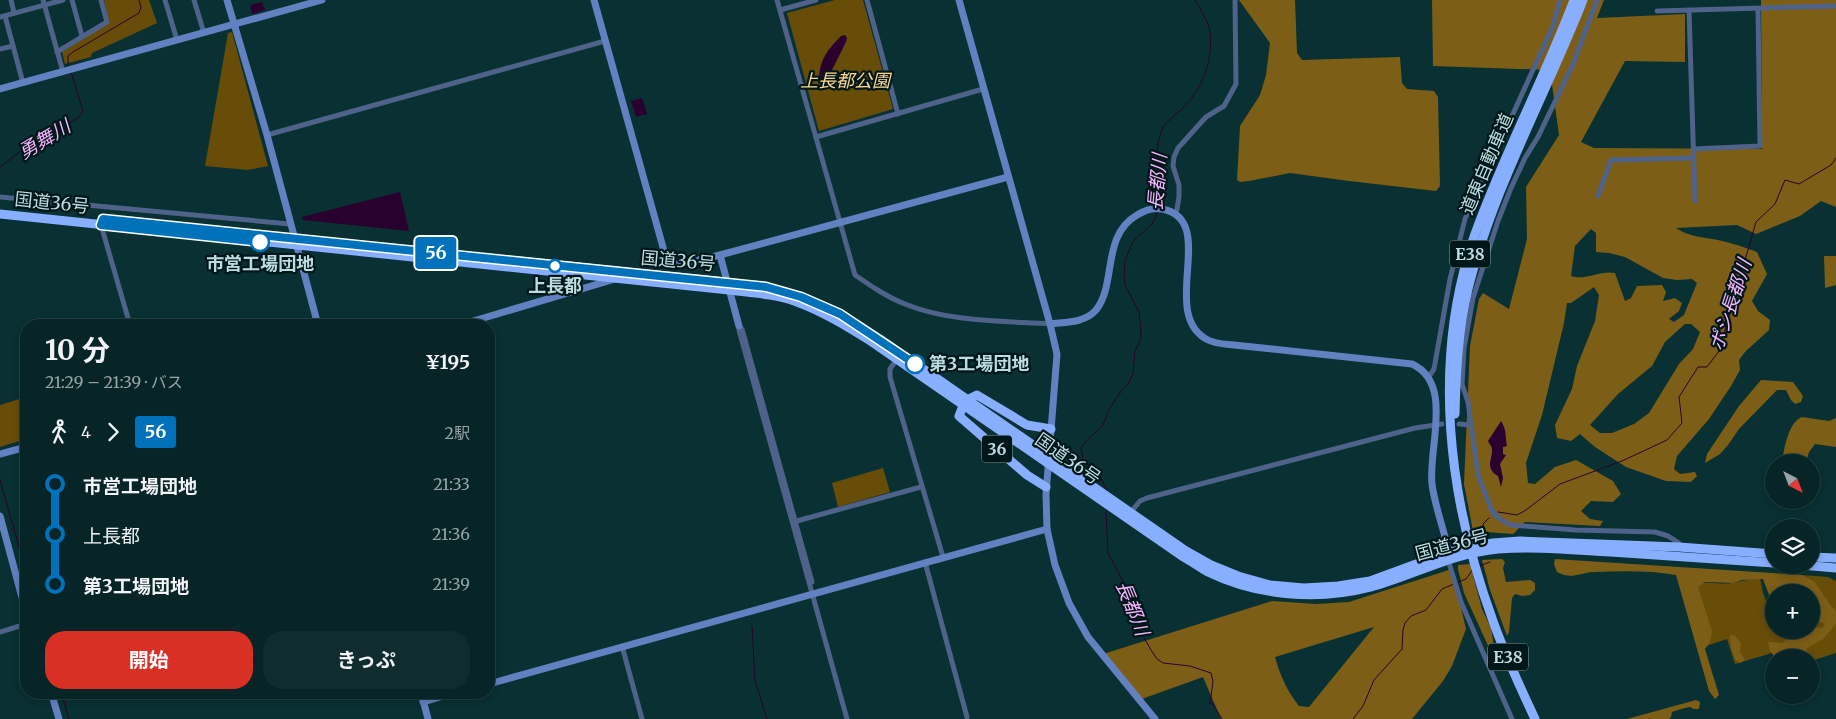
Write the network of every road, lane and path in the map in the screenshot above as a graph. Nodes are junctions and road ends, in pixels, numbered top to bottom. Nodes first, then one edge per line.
1 (11, 0) edge
2 (63, 0) edge
3 (72, 0) edge
4 (101, 0) edge
5 (165, 0) edge
6 (194, 0) edge
7 (227, 0) edge
8 (322, 0) edge
9 (594, 0) edge
10 (777, 0) edge
11 (816, 0) edge
12 (867, 0) edge
13 (960, 0) edge
14 (1235, 0) edge
15 (1560, 0) edge
16 (1574, 0) edge
17 (1582, 0) edge
18 (1597, 0) edge
19 (43, 3) edge
20 (1836, 6) edge
21 (1758, 8) junction
22 (780, 10) junction
23 (1689, 10) junction
24 (1657, 11) dead end
25 (14, 13) junction
26 (2, 17) edge
27 (233, 24) junction
28 (204, 33) junction
29 (82, 36) junction
30 (176, 40) junction
31 (605, 41) junction
32 (13, 46) junction
33 (0, 49) edge
34 (57, 52) junction
35 (64, 72) junction
36 (24, 83) junction
37 (0, 89) edge
38 (983, 89) junction
39 (898, 114) junction
40 (267, 135) junction
41 (816, 137) junction
42 (1694, 149) junction
43 (1693, 158) junction
44 (1008, 177) junction
45 (1598, 196) dead end
46 (0, 197) edge
47 (1695, 201) dead end
48 (0, 208) edge
49 (0, 214) edge
50 (1176, 215) junction
51 (102, 222) junction
52 (840, 223) junction
53 (290, 224) junction
54 (295, 242) junction
55 (720, 255) junction
56 (626, 273) junction
57 (616, 279) junction
58 (728, 286) junction
59 (128, 319) edge
60 (316, 319) edge
61 (480, 319) edge
62 (1050, 324) junction
63 (739, 326) joint
64 (898, 357) junction
65 (1428, 378) junction
66 (965, 403) junction
67 (1438, 424) junction
68 (1459, 424) dead end
69 (1472, 425) junction
70 (1052, 430) junction
71 (20, 449) edge
72 (0, 454) edge
73 (1046, 482) junction
74 (922, 487) junction
75 (1130, 513) junction
76 (0, 516) edge
77 (794, 522) junction
78 (1465, 526) junction
79 (1047, 529) junction
80 (1575, 530) junction
81 (1584, 544) junction
82 (1679, 547) junction
83 (1765, 553) edge
84 (943, 557) junction
85 (1820, 557) edge
86 (1449, 558) junction
87 (1836, 558) edge
88 (925, 562) junction
89 (1765, 562) edge
90 (1820, 567) edge
91 (1836, 568) edge
92 (20, 590) edge
93 (813, 592) junction
94 (20, 626) edge
95 (0, 632) edge
96 (622, 646) junction
97 (495, 682) edge
98 (52, 699) edge
99 (422, 699) edge
100 (433, 699) edge
101 (423, 702) junction
102 (967, 717) dead end
103 (59, 719) edge
104 (428, 719) edge
105 (642, 719) edge
106 (847, 719) edge
107 (1155, 719) edge
108 (1512, 719) edge
109 (1535, 719) edge

1 - 25 street
2 - 19 street
3 - 29 street
4 - 29 street
5 - 30 street
6 - 28 street
7 - 27 street
8 - 27 street
9 - 31 street
10 - 22 street
11 - 22 street
12 - 39 street
13 - 38 street
14 - 50 street
15 - 65 street
16 - 78 highway, 道東自動車道 / E38
17 - 78 highway, 道東自動車道 / E38
18 - 69 street
19 - 25 street
19 - 34 street
20 - 21 street
21 - 23 street
21 - 42 street
22 - 41 street
23 - 24 street
23 - 42 street
25 - 26 street
26 - 32 street
27 - 28 street
27 - 40 street
28 - 30 street
29 - 34 street
30 - 35 street
31 - 40 street
31 - 55 street
32 - 33 street
32 - 36 street
34 - 35 street
35 - 36 street
36 - 37 street
38 - 39 street
38 - 44 street
39 - 41 street
40 - 53 street
41 - 52 street
42 - 43 street
43 - 45 street
43 - 47 street
44 - 52 street
44 - 62 street
46 - 53 street
48 - 51 highway, 国道36号 / 36
49 - 51 highway, 国道36号 / 36
50 - 62 street
50 - 65 street
51 - 54 highway, 国道36号 / 36
51 - 59 street
52 - 55 street
52 - 62 street
53 - 54 street
54 - 56 highway, 国道36号 / 36
54 - 57 highway, 国道36号 / 36
54 - 60 street
55 - 58 street
56 - 57 street
56 - 58 highway, 国道36号 / 36
57 - 58 highway, 国道36号 / 36
57 - 61 street
58 - 63 street
58 - 64 highway, 国道36号 / 36
62 - 70 street
63 - 77 street
64 - 66 highway, 国道36号 / 36
64 - 74 street
65 - 67 street
66 - 70 highway, 36
66 - 73 highway, 36
66 - 75 highway, 国道36号 / 36
66 - 86 highway, 国道36号 / 36
67 - 75 street
67 - 86 street
68 - 69 street
69 - 80 street
70 - 73 street
71 - 72 street
73 - 79 street
74 - 77 street
74 - 84 street
75 - 86 highway, 国道36号 / 36
76 - 92 street
77 - 93 street
78 - 109 highway, 道東自動車道 / E38
79 - 84 street
79 - 107 street
80 - 81 street
80 - 82 street
81 - 82 highway, 国道36号 / 36
81 - 86 highway, 国道36号 / 36
82 - 83 highway, 国道36号 / 36
84 - 88 street
85 - 87 highway
86 - 89 highway, 国道36号 / 36
86 - 108 street
88 - 93 street
88 - 102 street
90 - 91 highway
93 - 96 street
93 - 106 street
94 - 95 street
96 - 97 street
96 - 105 street
98 - 103 street
99 - 101 street
100 - 101 street
101 - 104 street

